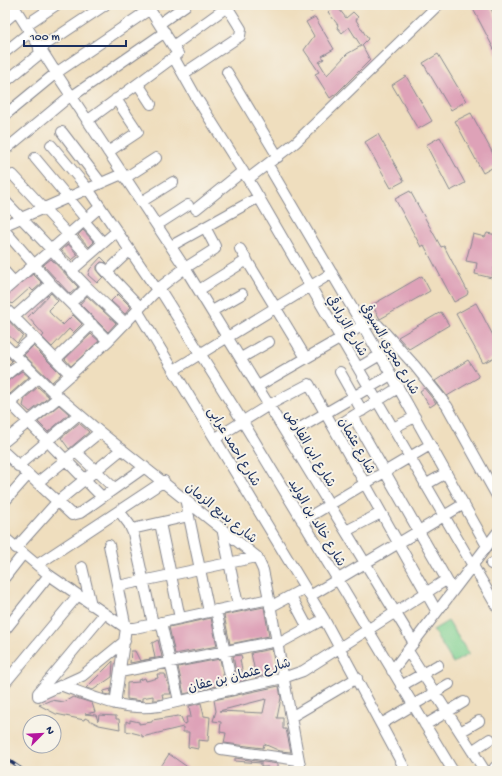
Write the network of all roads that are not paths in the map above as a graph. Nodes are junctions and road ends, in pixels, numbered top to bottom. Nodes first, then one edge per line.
1 (56, 5) edge
2 (105, 5) edge
3 (186, 5) edge
4 (438, 5) edge
5 (227, 6) edge
6 (148, 7) edge
7 (15, 8) edge
8 (5, 21) edge
9 (28, 28) junction
10 (162, 28) junction
11 (41, 50) junction
12 (5, 52) edge
13 (175, 53) junction
14 (227, 72) dead end
15 (56, 73) junction
16 (183, 74) junction
17 (5, 82) edge
18 (138, 84) junction
19 (71, 96) junction
20 (116, 100) junction
21 (151, 104) dead end
22 (5, 115) edge
23 (87, 121) junction
24 (62, 132) dead end
25 (51, 145) dead end
26 (5, 150) edge
27 (108, 152) junction
28 (34, 158) dead end
29 (156, 158) dead end
30 (278, 158) junction
31 (268, 166) junction
32 (12, 175) dead end
33 (246, 175) junction
34 (123, 176) junction
35 (173, 182) dead end
36 (101, 183) junction
37 (88, 189) junction
38 (68, 197) junction
39 (259, 197) junction
40 (5, 201) edge
41 (141, 202) junction
42 (100, 207) junction
43 (44, 208) junction
44 (21, 218) junction
45 (85, 220) junction
46 (5, 225) edge
47 (157, 225) junction
48 (205, 227) junction
49 (5, 231) edge
50 (117, 231) junction
51 (68, 235) junction
52 (103, 243) junction
53 (171, 246) junction
54 (240, 249) dead end
55 (51, 250) junction
56 (130, 250) junction
57 (88, 256) junction
58 (247, 260) junction
59 (34, 265) junction
60 (185, 268) junction
61 (71, 271) junction
62 (5, 272) edge
63 (332, 273) junction
64 (14, 282) junction
65 (51, 284) junction
66 (311, 286) junction
67 (87, 287) junction
68 (158, 289) junction
69 (5, 290) edge
70 (199, 290) junction
71 (242, 294) dead end
72 (71, 303) junction
73 (5, 308) edge
74 (139, 308) junction
75 (275, 308) junction
76 (212, 311) junction
77 (14, 317) junction
78 (124, 323) junction
79 (92, 324) junction
80 (363, 326) junction
81 (228, 337) junction
82 (34, 338) junction
83 (341, 338) junction
84 (108, 341) junction
85 (269, 342) dead end
86 (5, 345) edge
87 (15, 354) junction
88 (200, 354) junction
89 (380, 355) junction
90 (241, 358) junction
91 (306, 358) junction
92 (56, 360) junction
93 (22, 362) junction
94 (358, 368) junction
95 (174, 370) junction
96 (340, 372) dead end
97 (71, 375) junction
98 (391, 375) junction
99 (5, 376) edge
100 (38, 378) junction
101 (258, 386) junction
102 (369, 387) junction
103 (398, 388) junction
104 (55, 394) junction
105 (354, 396) junction
106 (377, 401) junction
107 (7, 402) edge
108 (269, 406) junction
109 (325, 413) junction
110 (357, 413) junction
111 (79, 414) junction
112 (415, 417) junction
113 (28, 422) junction
114 (243, 422) junction
115 (334, 428) junction
116 (393, 428) junction
117 (100, 432) junction
118 (288, 435) junction
119 (216, 438) junction
120 (5, 441) edge
121 (47, 441) junction
122 (430, 445) junction
123 (122, 449) junction
124 (76, 452) junction
125 (5, 453) edge
126 (410, 457) junction
127 (66, 460) junction
128 (18, 466) junction
129 (144, 466) junction
130 (96, 470) junction
131 (385, 472) junction
132 (446, 473) junction
133 (28, 475) junction
134 (85, 480) junction
135 (164, 481) junction
136 (37, 483) junction
137 (365, 484) junction
138 (426, 485) junction
139 (114, 488) junction
140 (497, 496) edge
141 (102, 498) junction
142 (185, 498) junction
143 (5, 501) edge
144 (57, 502) junction
145 (330, 504) junction
146 (464, 504) junction
147 (119, 511) junction
148 (381, 513) junction
149 (189, 516) junction
150 (443, 516) junction
151 (302, 521) junction
152 (160, 523) junction
153 (222, 528) junction
154 (132, 529) junction
155 (346, 531) junction
156 (418, 531) junction
157 (497, 533) edge
158 (5, 538) edge
159 (398, 543) junction
160 (109, 546) dead end
161 (487, 546) junction
162 (20, 551) junction
163 (258, 557) junction
164 (229, 563) junction
165 (365, 563) junction
166 (37, 565) junction
167 (472, 566) junction
168 (82, 567) dead end
169 (200, 569) junction
170 (49, 575) junction
171 (171, 575) junction
172 (5, 577) edge
173 (338, 580) junction
174 (446, 580) junction
175 (144, 581) junction
176 (118, 586) junction
177 (453, 591) junction
178 (307, 592) junction
179 (426, 593) junction
180 (78, 595) junction
181 (291, 596) junction
182 (270, 603) junction
183 (91, 605) junction
184 (238, 606) junction
185 (497, 606) edge
186 (212, 611) junction
187 (437, 612) junction
188 (396, 613) junction
189 (104, 614) junction
190 (180, 618) junction
191 (324, 619) junction
192 (157, 623) junction
193 (126, 628) junction
194 (308, 628) junction
195 (5, 630) edge
196 (368, 630) junction
197 (125, 641) junction
198 (277, 642) junction
199 (341, 647) junction
200 (411, 647) junction
201 (225, 651) junction
202 (170, 662) junction
203 (438, 665) dead end
204 (392, 671) junction
205 (120, 672) junction
206 (424, 674) junction
207 (284, 678) junction
208 (357, 678) junction
209 (5, 683) edge
210 (449, 684) dead end
211 (63, 686) junction
212 (402, 686) junction
213 (233, 690) junction
214 (436, 693) junction
215 (179, 701) junction
216 (464, 702) dead end
217 (115, 704) junction
218 (413, 706) junction
219 (448, 712) junction
220 (291, 716) junction
221 (479, 721) dead end
222 (381, 724) junction
223 (424, 725) junction
224 (460, 732) junction
225 (490, 739) dead end
226 (221, 749) dead end
227 (472, 750) junction
228 (298, 760) junction
229 (497, 768) edge
230 (301, 771) edge
231 (406, 771) edge
232 (453, 771) edge
233 (485, 771) edge
234 (495, 771) edge

1 - 9 street
2 - 11 street
3 - 10 street
4 - 30 street
5 - 13 street
5 - 16 street
6 - 10 street, شارع الزرادقي
6 - 15 street
7 - 8 street
7 - 9 street, شارع ابن الفارض
9 - 11 street, شارع ابن الفارض
9 - 12 street
10 - 13 street, شارع الزرادقي
10 - 19 street
11 - 15 street, شارع ابن الفارض
11 - 17 street
13 - 16 street, شارع الزرادقي
13 - 18 street
14 - 30 street
15 - 19 street, شارع ابن الفارض
15 - 22 street
16 - 33 street, شارع الزرادقي
18 - 20 street
18 - 21 street
19 - 23 street, شارع ابن الفارض
19 - 26 street
20 - 23 street
20 - 27 street
23 - 27 street, شارع ابن الفارض
24 - 36 street
25 - 37 street, شارع خالد بن الوليد
27 - 34 street, شارع ابن الفارض
28 - 38 street
29 - 34 street
30 - 31 street
31 - 33 street
31 - 63 street, شارع مجري السيوفي
32 - 43 street
33 - 39 street, شارع الزرادقي
33 - 47 street
34 - 36 street
34 - 41 street, شارع ابن الفارض
35 - 41 street
36 - 37 street
37 - 38 street
37 - 42 street, شارع خالد بن الوليد
38 - 43 street
38 - 45 street
39 - 48 street
39 - 66 street, شارع الزرادقي
40 - 44 street
41 - 47 street, شارع ابن الفارض
42 - 45 street
42 - 50 street, شارع خالد بن الوليد
43 - 44 street
43 - 51 street
44 - 46 street
44 - 55 street
45 - 51 street
45 - 52 street
47 - 53 street, شارع ابن الفارض
48 - 53 street
48 - 60 street
49 - 59 street
50 - 52 street
50 - 56 street, شارع خالد بن الوليد
51 - 55 street
51 - 57 street
52 - 57 street
53 - 60 street, شارع ابن الفارض
54 - 58 street
55 - 59 street
55 - 61 street
56 - 68 street, شارع خالد بن الوليد
56 - 74 street, شارع احمد عرابى
57 - 61 street
58 - 70 street
58 - 75 street
59 - 64 street
59 - 65 street
60 - 68 street
60 - 70 street, شارع ابن الفارض
61 - 67 street
62 - 64 street
63 - 66 street
63 - 80 street, شارع مجري السيوفي
64 - 69 street
65 - 72 street
65 - 77 street
66 - 75 street
66 - 83 street, شارع الزرادقي
67 - 72 street
67 - 78 street
68 - 74 street
68 - 88 street, شارع خالد بن الوليد
70 - 76 street, شارع ابن الفارض
71 - 76 street
72 - 79 street
73 - 77 street
74 - 78 street
74 - 95 street, شارع احمد عرابى
75 - 81 street
75 - 91 street
76 - 81 street, شارع ابن الفارض
77 - 82 street
78 - 84 street
79 - 84 street
79 - 92 street
80 - 83 street
80 - 89 street, شارع مجري السيوفي
80 - 140 street
81 - 88 street
81 - 90 street, شارع ابن الفارض
82 - 87 street
82 - 92 street
83 - 91 street
83 - 94 street, شارع الزرادقي
84 - 97 street
85 - 90 street
86 - 87 street, شارع بديع الزمان
87 - 93 street, شارع بديع الزمان
88 - 95 street
88 - 114 street, شارع خالد بن الوليد
89 - 94 street
89 - 98 street, شارع مجري السيوفي
90 - 101 street, شارع ابن الفارض
91 - 101 street
92 - 97 street
93 - 99 street
93 - 100 street, شارع بديع الزمان
94 - 102 street, شارع الزرادقي
95 - 119 street, شارع احمد عرابى
96 - 105 street
97 - 104 street
98 - 102 street
98 - 103 street, شارع مجري السيوفي
100 - 104 street, شارع بديع الزمان
100 - 107 street
101 - 108 street, شارع ابن الفارض
102 - 105 street
102 - 106 street, شارع الزرادقي
103 - 106 street
103 - 112 street, شارع مجري السيوفي
104 - 111 street, شارع بديع الزمان
104 - 113 street
105 - 109 street
105 - 110 street
106 - 110 street
106 - 116 street, شارع الزرادقي
107 - 113 street
108 - 109 street, شارع عثمان
108 - 114 street, شارع عثمان
108 - 118 street, شارع ابن الفارض
109 - 115 street, شارع عثمان
109 - 118 street
110 - 115 street
110 - 131 street
111 - 117 street, شارع بديع الزمان
111 - 121 street
112 - 116 street
112 - 122 street, شارع مجري السيوفي
113 - 120 street
113 - 121 street
114 - 119 street, شارع عثمان
114 - 151 street, شارع خالد بن الوليد
115 - 137 street, شارع عثمان
116 - 126 street, شارع الزرادقي
117 - 123 street, شارع بديع الزمان
117 - 124 street
118 - 145 street, شارع ابن الفارض
119 - 178 street, شارع احمد عرابى
121 - 127 street
121 - 128 street
122 - 126 street
122 - 132 street, شارع مجري السيوفي
123 - 129 street, شارع بديع الزمان
123 - 130 street
124 - 127 street
124 - 130 street
125 - 128 street
126 - 131 street
126 - 138 street, شارع الزرادقي
127 - 134 street
127 - 136 street
128 - 133 street
129 - 135 street, شارع بديع الزمان
129 - 139 street
130 - 134 street
130 - 139 street
131 - 137 street
131 - 156 street
132 - 138 street
132 - 146 street, شارع مجري السيوفي
133 - 136 street
133 - 143 street
134 - 141 street
134 - 144 street
135 - 142 street, شارع بديع الزمان
135 - 147 street
136 - 144 street
137 - 145 street
137 - 148 street, شارع عثمان
138 - 150 street, شارع الزرادقي
139 - 141 street
141 - 144 street
142 - 149 street
142 - 153 street, شارع بديع الزمان
144 - 162 street
145 - 151 street
145 - 155 street, شارع ابن الفارض
146 - 150 street
146 - 161 street, شارع مجري السيوفي
147 - 154 street
147 - 166 street
148 - 155 street
148 - 159 street, شارع عثمان
149 - 152 street
149 - 169 street
150 - 156 street
150 - 167 street, شارع الزرادقي
151 - 173 street, شارع خالد بن الوليد
152 - 154 street
152 - 171 street
153 - 163 street, شارع بديع الزمان
153 - 164 street
154 - 175 street
155 - 165 street, شارع ابن الفارض
156 - 159 street
156 - 174 street
157 - 161 street
158 - 162 street
159 - 165 street
159 - 179 street, شارع عثمان
160 - 176 street
161 - 167 street
162 - 166 street
162 - 172 street
163 - 164 street
163 - 182 street, شارع بديع الزمان
164 - 169 street
164 - 184 street
165 - 173 street
165 - 188 street, شارع ابن الفارض
166 - 170 street
167 - 177 street
167 - 185 street, شارع الزرادقي
168 - 183 street
169 - 171 street
169 - 186 street
170 - 180 street
170 - 195 street
171 - 175 street
171 - 190 street
173 - 178 street
173 - 196 street, شارع خالد بن الوليد
174 - 177 street
174 - 179 street, شارع عثمان بن عفان
175 - 176 street
175 - 192 street
176 - 193 street
177 - 187 street
178 - 181 street
178 - 191 street, شارع احمد عرابى
179 - 187 street, شارع عثمان
179 - 188 street, شارع عثمان بن عفان
180 - 183 street
180 - 209 street
181 - 182 street
181 - 194 street
182 - 184 street
182 - 198 street, شارع بديع الزمان
183 - 189 street
184 - 186 street
186 - 190 street
186 - 201 street
187 - 200 street
188 - 196 street, شارع عثمان بن عفان
188 - 200 street, شارع ابن الفارض
189 - 193 street
189 - 211 street
190 - 192 street
191 - 194 street
191 - 199 street, شارع احمد عرابى
192 - 193 street
192 - 202 street
193 - 197 street
194 - 198 street
196 - 199 street, شارع عثمان بن عفان
196 - 204 street, شارع خالد بن الوليد
197 - 205 street
197 - 211 street
198 - 201 street
198 - 207 street, شارع بديع الزمان
199 - 207 street, شارع عثمان بن عفان
199 - 208 street, شارع احمد عرابى
200 - 204 street
200 - 206 street, شارع ابن الفارض
201 - 202 street
201 - 213 street
202 - 205 street
202 - 215 street
203 - 206 street
204 - 212 street, شارع خالد بن الوليد
205 - 217 street
206 - 212 street
206 - 214 street, شارع ابن الفارض
207 - 213 street, شارع عثمان بن عفان
207 - 220 street, شارع بديع الزمان
208 - 220 street
208 - 222 street, شارع احمد عرابى
210 - 214 street
211 - 217 street, شارع عثمان بن عفان
212 - 218 street, شارع خالد بن الوليد
213 - 215 street, شارع عثمان بن عفان
214 - 218 street
214 - 219 street, شارع ابن الفارض
215 - 217 street, شارع عثمان بن عفان
216 - 219 street
218 - 222 street
218 - 223 street, شارع خالد بن الوليد
219 - 223 street
219 - 224 street, شارع ابن الفارض
220 - 228 street, شارع بديع الزمان
221 - 224 street
222 - 231 street, شارع احمد عرابى
223 - 232 street, شارع خالد بن الوليد
224 - 227 street, شارع ابن الفارض
225 - 227 street
226 - 228 street
227 - 233 street, شارع ابن الفارض
228 - 230 street, شارع بديع الزمان
229 - 234 highway

